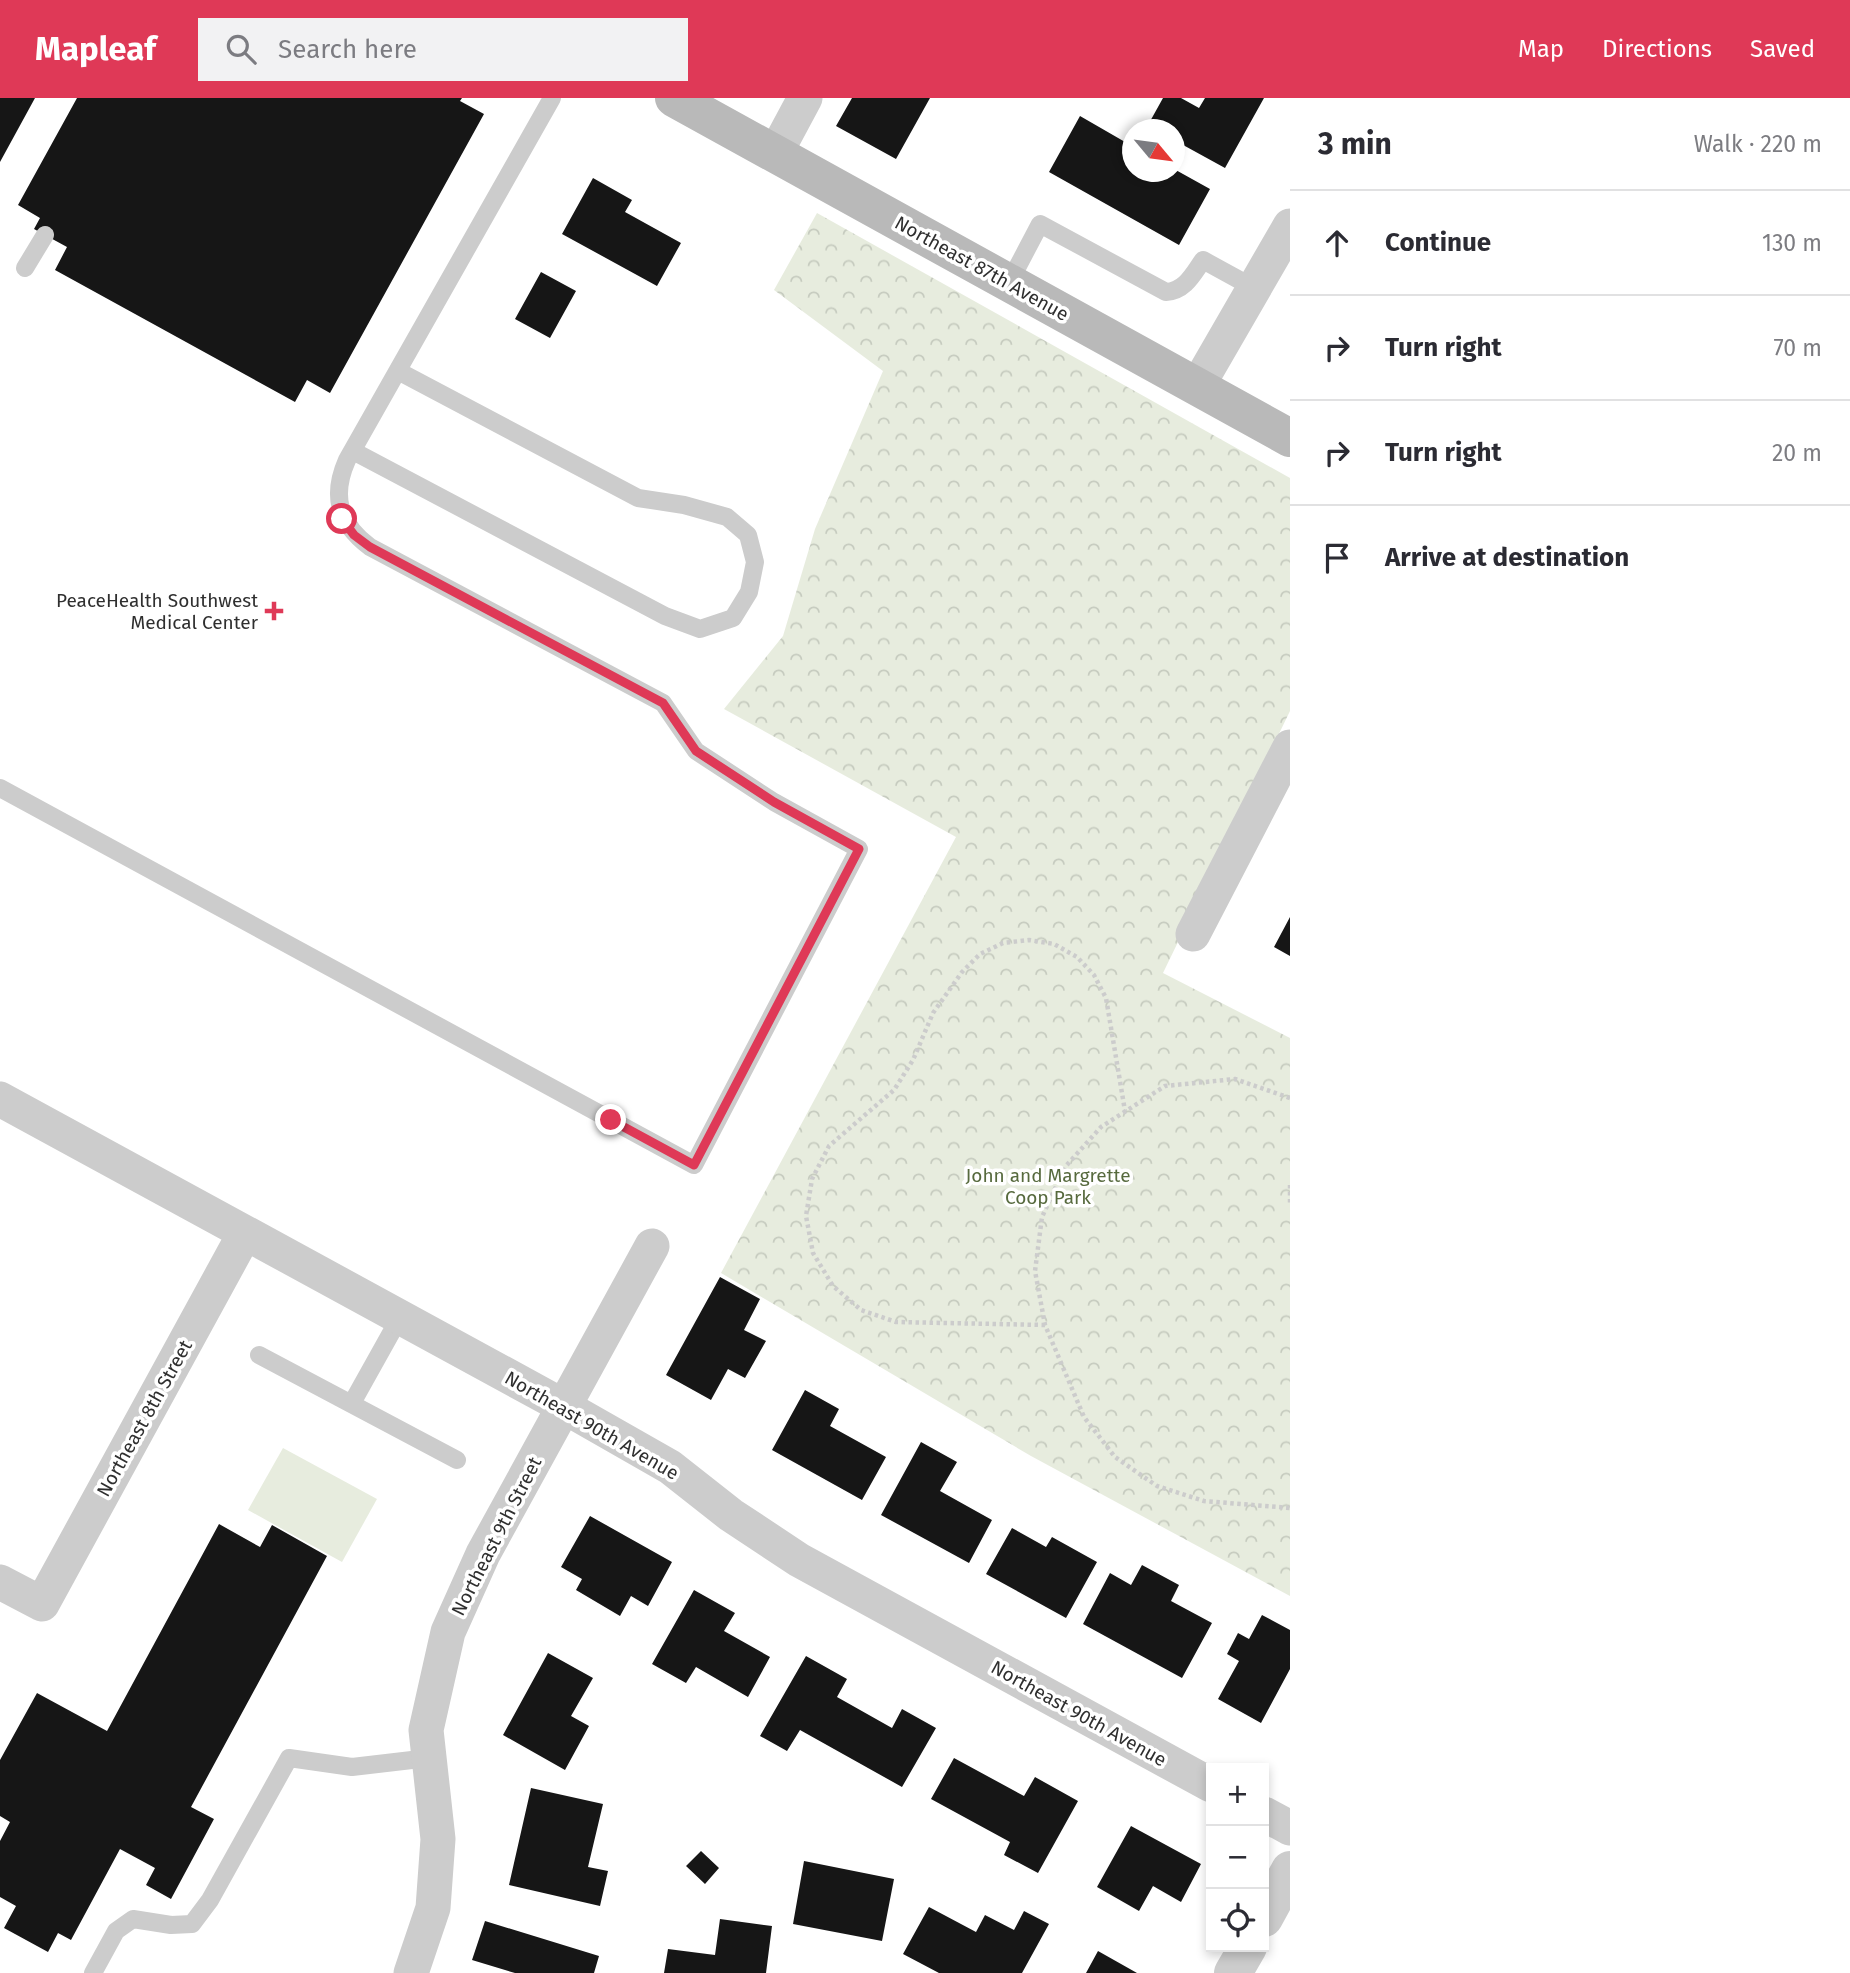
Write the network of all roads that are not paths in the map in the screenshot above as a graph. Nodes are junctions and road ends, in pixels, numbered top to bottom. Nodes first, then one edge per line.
1 (552, 98) edge
2 (674, 98) edge
3 (805, 98) edge
4 (716, 108) edge
5 (775, 154) junction
6 (1290, 226) edge
7 (45, 235) dead end
8 (25, 268) dead end
9 (1009, 283) junction
10 (1254, 288) junction
11 (398, 371) junction
12 (1197, 387) junction
13 (1290, 438) edge
14 (352, 451) junction
15 (1290, 747) edge
16 (0, 788) edge
17 (1193, 934) dead end
18 (0, 1100) edge
19 (245, 1233) junction
20 (652, 1246) dead end
21 (400, 1317) junction
22 (259, 1355) dead end
23 (352, 1403) junction
24 (564, 1406) junction
25 (457, 1460) dead end
26 (2, 1586) edge
27 (429, 1758) junction
28 (1206, 1782) edge
29 (1269, 1817) edge
30 (1290, 1828) edge
31 (1290, 1870) edge
32 (1269, 1909) edge
33 (1245, 1952) edge
34 (93, 1973) edge
35 (411, 1973) edge
36 (1233, 1973) edge

1 - 11 lane
2 - 4 main road, Northeast 87th Avenue
3 - 5 street
4 - 5 main road, Northeast 87th Avenue
5 - 9 main road, Northeast 87th Avenue
6 - 10 street
7 - 8 lane
9 - 10 lane
9 - 12 main road, Northeast 87th Avenue
10 - 12 street
11 - 14 lane
11 - 14 lane
12 - 13 main road, Northeast 87th Avenue
14 - 16 lane
15 - 17 street
18 - 19 street, Northeast 90th Avenue
19 - 21 street, Northeast 90th Avenue
19 - 26 street, Northeast 8th Street
20 - 24 street, Northeast 9th Street
21 - 23 lane
21 - 24 street, Northeast 90th Avenue
22 - 23 lane
23 - 25 lane
24 - 27 street, Northeast 9th Street
24 - 28 street, Northeast 90th Avenue
27 - 34 lane
27 - 35 street, Northeast 9th Street
29 - 30 street
31 - 32 street
33 - 36 street

